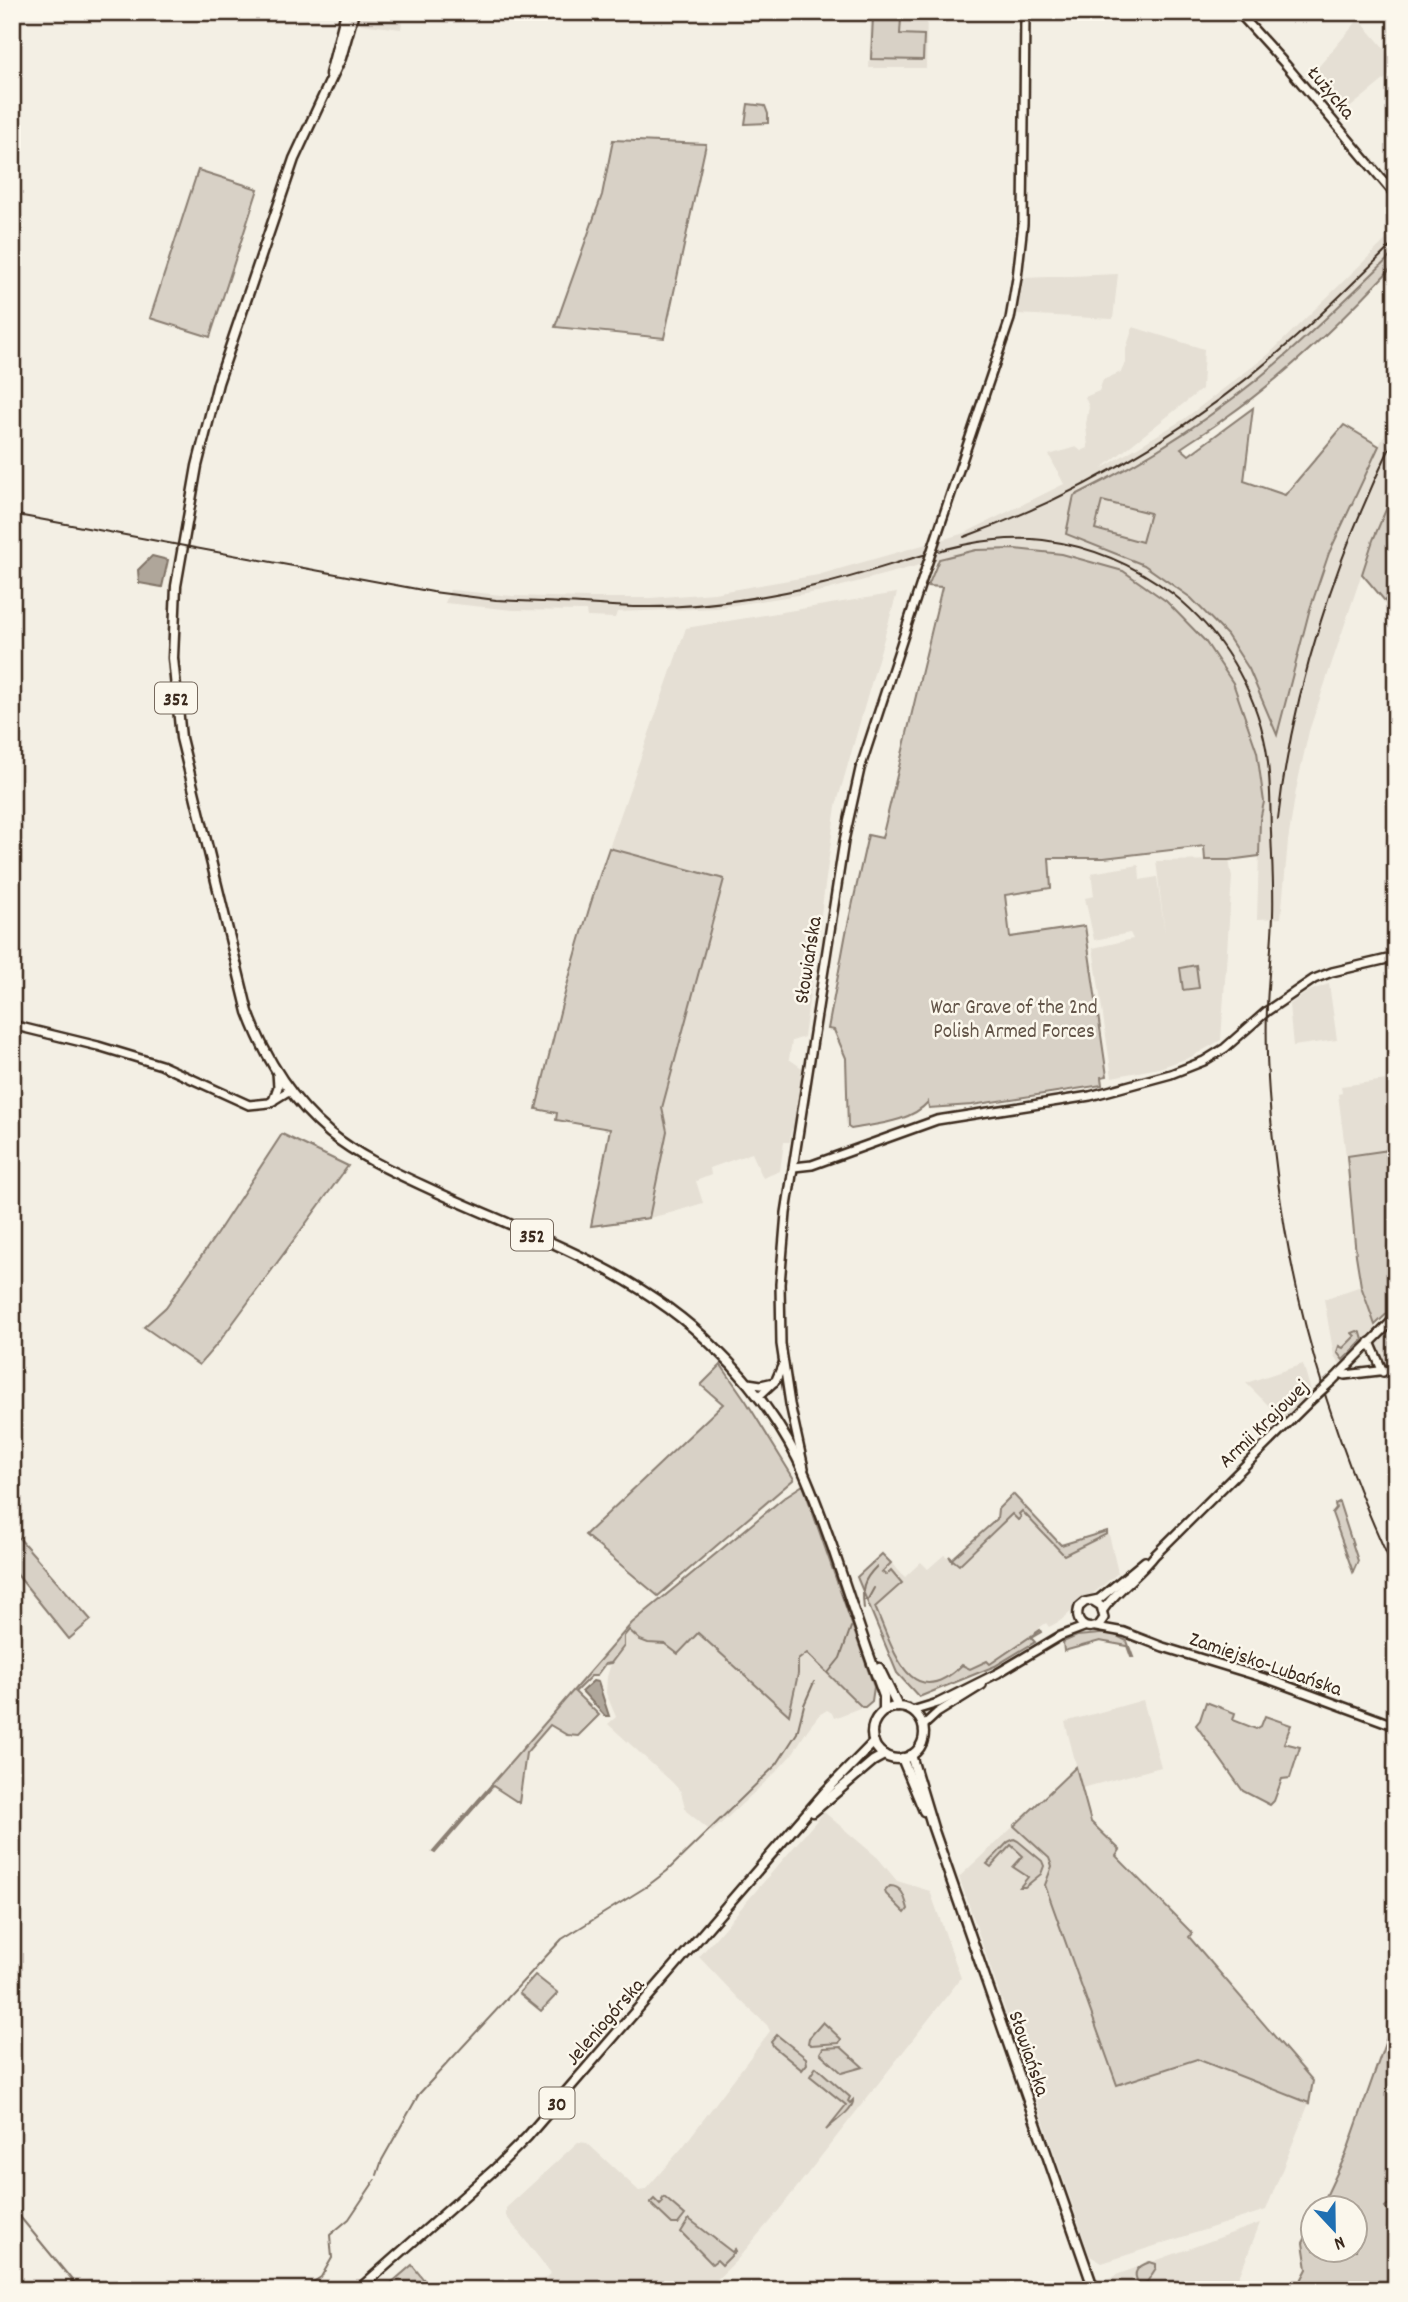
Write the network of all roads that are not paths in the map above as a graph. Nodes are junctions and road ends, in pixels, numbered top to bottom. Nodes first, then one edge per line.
1 (346, 12) edge
2 (354, 12) edge
3 (1025, 12) edge
4 (1238, 12) edge
5 (325, 93) junction
6 (1396, 196) edge
7 (1396, 957) edge
8 (12, 1025) edge
9 (277, 1072) junction
10 (290, 1090) junction
11 (272, 1102) junction
12 (794, 1167) junction
13 (1396, 1317) edge
14 (1370, 1342) junction
15 (783, 1363) junction
16 (1396, 1368) edge
17 (1383, 1372) junction
18 (1340, 1373) junction
19 (774, 1381) junction
20 (748, 1383) junction
21 (758, 1397) junction
22 (807, 1478) junction
23 (1154, 1555) junction
24 (1093, 1601) junction
25 (1104, 1612) junction
26 (857, 1617) junction
27 (1077, 1617) junction
28 (1084, 1627) junction
29 (1096, 1627) junction
30 (1125, 1632) junction
31 (1060, 1636) junction
32 (998, 1673) junction
33 (898, 1707) junction
34 (884, 1711) junction
35 (912, 1711) junction
36 (923, 1726) junction
37 (1396, 1726) edge
38 (874, 1742) junction
39 (884, 1755) junction
40 (907, 1757) junction
41 (803, 1820) junction
42 (358, 2290) edge
43 (1094, 2290) edge

1 - 5 main road, 352
2 - 5 main road, 352
3 - 12 street, Słowiańska, bridge
4 - 6 street, Łużycka
5 - 9 main road, 352
7 - 12 street
8 - 11 street
9 - 10 main road, 352
9 - 11 street
10 - 11 street
10 - 20 main road, 352
12 - 15 street, Słowiańska
13 - 14 street, Armii Krajowej
14 - 17 street
14 - 18 street, Armii Krajowej
15 - 19 street
15 - 22 street, Słowiańska
16 - 17 street
17 - 18 street
18 - 23 street, Armii Krajowej, bridge
19 - 20 street
19 - 21 street
20 - 21 main road, 352
21 - 22 main road, 352
22 - 26 main road, 352
23 - 24 street, Armii Krajowej
23 - 25 street, Armii Krajowej
24 - 25 street
24 - 27 street
25 - 29 street
25 - 30 street, Zamiejsko-Lubańska
26 - 33 main road, 352
26 - 34 main road, 352
27 - 28 street
27 - 31 street
28 - 29 street
28 - 31 street
29 - 30 street, Zamiejsko-Lubańska
30 - 37 street, Zamiejsko-Lubańska
31 - 32 street
32 - 35 street
32 - 36 street
33 - 34 main road
33 - 35 main road
34 - 38 main road, 30
35 - 36 main road
36 - 40 main road
38 - 39 main road
38 - 41 main road, Jeleniogórska / 30
39 - 40 main road
39 - 41 main road, Jeleniogórska / 30
40 - 43 main road, Słowiańska
41 - 42 main road, Jeleniogórska / 30

